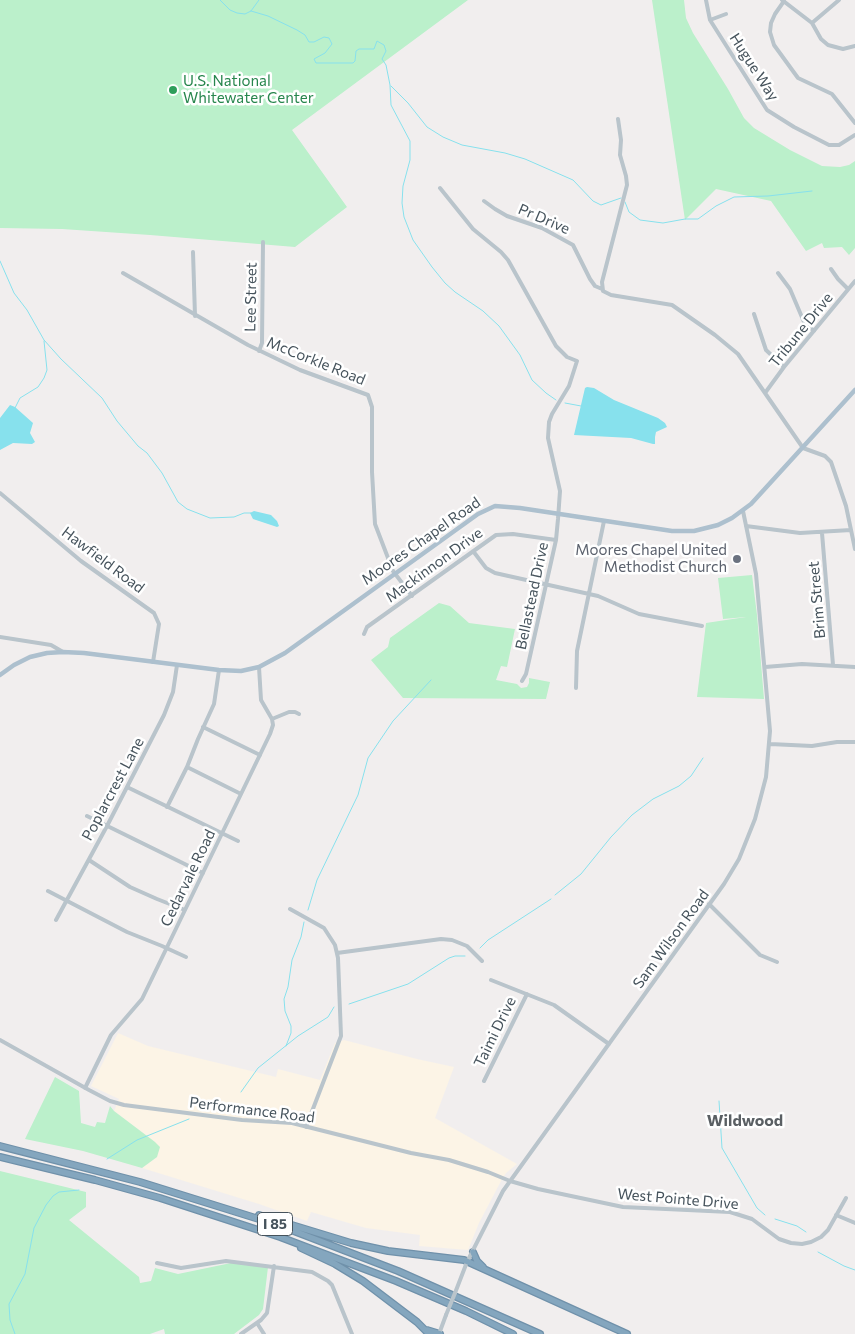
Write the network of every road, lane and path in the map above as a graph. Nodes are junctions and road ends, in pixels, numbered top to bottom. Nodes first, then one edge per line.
1 (706, 0) edge
2 (839, 0) edge
3 (783, 1) edge
4 (726, 14) dead end
5 (710, 20) junction
6 (812, 23) junction
7 (855, 46) edge
8 (618, 119) dead end
9 (855, 123) edge
10 (855, 135) edge
11 (440, 188) dead end
12 (484, 201) dead end
13 (263, 242) dead end
14 (193, 252) dead end
15 (831, 269) dead end
16 (123, 273) dead end
17 (778, 273) dead end
18 (855, 281) edge
19 (602, 289) junction
20 (848, 289) junction
21 (754, 314) dead end
22 (195, 316) junction
23 (814, 331) junction
24 (259, 350) junction
25 (784, 367) junction
26 (855, 390) edge
27 (765, 393) junction
28 (803, 448) junction
29 (0, 492) edge
30 (742, 511) junction
31 (559, 514) junction
32 (604, 521) junction
33 (746, 526) junction
34 (851, 530) junction
35 (822, 533) junction
36 (556, 540) junction
37 (855, 549) edge
38 (473, 551) junction
39 (395, 574) junction
40 (546, 584) junction
41 (589, 594) junction
42 (412, 596) junction
43 (702, 626) dead end
44 (364, 634) dead end
45 (0, 637) edge
46 (63, 652) junction
47 (153, 662) junction
48 (177, 665) junction
49 (833, 665) junction
50 (765, 667) junction
51 (855, 667) edge
52 (259, 668) junction
53 (219, 670) junction
54 (0, 675) edge
55 (522, 681) dead end
56 (576, 688) dead end
57 (299, 714) dead end
58 (272, 720) junction
59 (203, 727) junction
60 (855, 742) edge
61 (770, 744) junction
62 (260, 755) junction
63 (187, 767) junction
64 (127, 787) junction
65 (241, 794) junction
66 (167, 807) junction
67 (87, 816) dead end
68 (107, 826) junction
69 (222, 833) junction
70 (238, 841) dead end
71 (89, 860) junction
72 (203, 873) junction
73 (48, 891) dead end
74 (68, 900) junction
75 (710, 904) junction
76 (290, 909) dead end
77 (185, 910) junction
78 (56, 920) dead end
79 (166, 948) junction
80 (337, 953) junction
81 (186, 957) dead end
82 (482, 961) dead end
83 (777, 962) dead end
84 (491, 980) dead end
85 (527, 994) junction
86 (0, 1040) edge
87 (609, 1044) junction
88 (484, 1081) dead end
89 (85, 1088) junction
90 (306, 1127) junction
91 (0, 1146) edge
92 (0, 1156) edge
93 (510, 1181) junction
94 (846, 1198) dead end
95 (228, 1208) junction
96 (836, 1215) junction
97 (855, 1223) edge
98 (280, 1237) junction
99 (472, 1252) junction
100 (467, 1262) junction
101 (157, 1263) dead end
102 (274, 1266) junction
103 (491, 1272) junction
104 (257, 1322) junction
105 (427, 1331) edge
106 (242, 1334) edge
107 (264, 1334) edge
108 (352, 1334) edge
109 (440, 1334) edge
110 (513, 1334) edge
111 (540, 1334) edge
112 (627, 1334) edge

1 - 5 street, Hugue Way
2 - 6 street
3 - 6 street
3 - 9 street
4 - 5 street
5 - 10 street, Hugue Way
6 - 7 street
8 - 19 street
11 - 31 street, Bellastead Drive
12 - 19 street, Pr Drive
13 - 24 street, Lee Street
14 - 22 street
15 - 20 street
16 - 22 street, McCorkle Road
17 - 23 street
18 - 20 street, Tribune Drive
19 - 27 street
20 - 23 street, Tribune Drive
21 - 25 street
22 - 24 street, McCorkle Road
23 - 25 street, Tribune Drive
24 - 39 street, McCorkle Road
25 - 27 street, Tribune Drive
26 - 28 main road, Moores Chapel Road
27 - 28 street
28 - 30 main road, Moores Chapel Road
28 - 34 street
29 - 47 street, Hawfield Road
30 - 32 main road, Moores Chapel Road
30 - 33 street, Sam Wilson Road
31 - 32 main road, Moores Chapel Road
31 - 36 street, Bellastead Drive
31 - 39 main road, Moores Chapel Road
32 - 41 street
33 - 35 street
33 - 50 street, Sam Wilson Road
34 - 35 street
34 - 37 street
35 - 49 street, Brim Street
36 - 38 street, Mackinnon Drive
36 - 40 street, Bellastead Drive
38 - 40 street
38 - 42 street, Mackinnon Drive
39 - 42 street, McCorkle Road
39 - 52 main road, Moores Chapel Road
40 - 41 street
40 - 55 street, Bellastead Drive
41 - 43 street
41 - 56 street
42 - 44 street, Mackinnon Drive
45 - 46 street
46 - 47 main road, Moores Chapel Road
46 - 54 main road, Moores Chapel Road
47 - 48 main road, Moores Chapel Road
48 - 53 main road, Moores Chapel Road
48 - 64 street, Poplarcrest Lane
49 - 50 street
49 - 51 street
50 - 61 street, Sam Wilson Road
52 - 53 main road, Moores Chapel Road
52 - 58 street
53 - 59 street
57 - 58 street
58 - 62 street, Cedarvale Road
59 - 62 street
59 - 63 street
60 - 61 street
61 - 75 street, Sam Wilson Road
62 - 65 street, Cedarvale Road
63 - 65 street
63 - 66 street
64 - 66 street
64 - 68 street, Poplarcrest Lane
65 - 69 street, Cedarvale Road
66 - 69 street
67 - 68 street
68 - 71 street, Poplarcrest Lane
68 - 72 street
69 - 70 street
69 - 72 street, Cedarvale Road
71 - 74 street, Poplarcrest Lane
71 - 77 street
72 - 77 street, Cedarvale Road
73 - 74 street
74 - 78 street, Poplarcrest Lane
74 - 79 street
75 - 83 street
75 - 87 street, Sam Wilson Road
76 - 80 street
77 - 79 street, Cedarvale Road
79 - 81 street
79 - 89 street, Cedarvale Road
80 - 82 street
80 - 90 street
84 - 85 street
85 - 87 street
85 - 88 street, Taimi Drive
86 - 89 street, Performance Road
87 - 93 street, Sam Wilson Road
89 - 90 street, Performance Road
90 - 93 street, Performance Road
91 - 95 highway, I 85
92 - 98 highway, I 85
93 - 96 street, West Pointe Drive
93 - 99 street, Sam Wilson Road
94 - 96 street, West Pointe Drive
95 - 100 highway
95 - 111 highway, I 85
96 - 97 street
98 - 105 highway
98 - 110 highway, I 85
99 - 100 street, Sam Wilson Road
99 - 103 highway
100 - 103 highway
100 - 109 street, Sam Wilson Road, bridge
101 - 102 street
102 - 104 street
102 - 108 street
103 - 112 highway
104 - 106 street
104 - 107 street
105 - 109 highway

